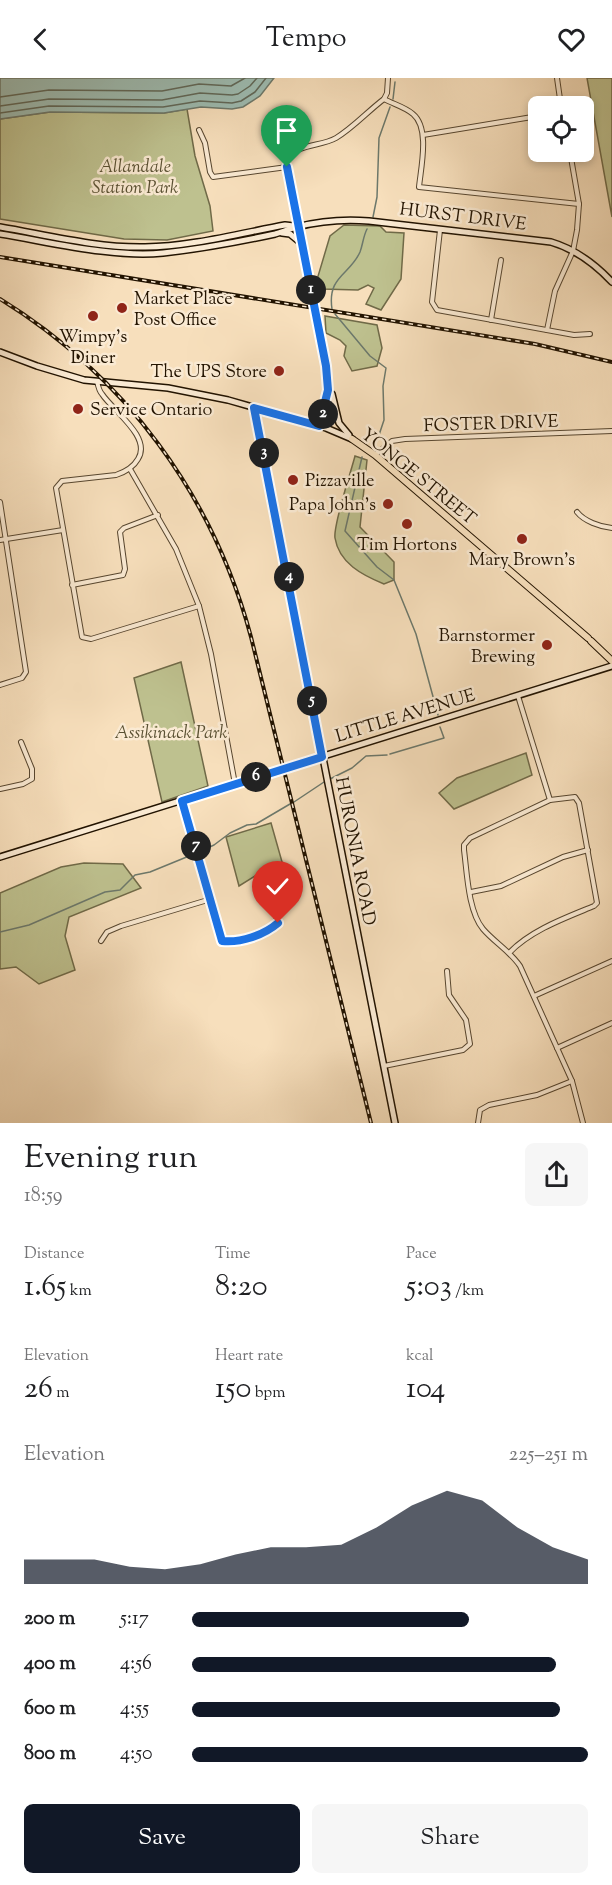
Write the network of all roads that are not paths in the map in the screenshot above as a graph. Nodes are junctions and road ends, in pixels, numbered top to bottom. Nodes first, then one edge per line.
1 (388, 78) edge
2 (557, 78) edge
3 (560, 96) edge
4 (384, 99) junction
5 (528, 118) edge
6 (199, 130) dead end
7 (423, 135) junction
8 (572, 162) edge
9 (287, 167) junction
10 (579, 204) junction
11 (298, 226) junction
12 (0, 227) edge
13 (440, 230) junction
14 (277, 233) junction
15 (0, 234) edge
16 (301, 243) junction
17 (573, 251) junction
18 (501, 261) dead end
19 (612, 282) edge
20 (491, 320) junction
21 (547, 330) junction
22 (590, 334) dead end
23 (0, 352) edge
24 (97, 381) junction
25 (328, 390) junction
26 (254, 408) junction
27 (319, 426) junction
28 (612, 431) edge
29 (351, 439) junction
30 (375, 455) junction
31 (130, 469) junction
32 (0, 502) edge
33 (577, 512) dead end
34 (158, 515) junction
35 (612, 528) edge
36 (63, 530) junction
37 (0, 540) edge
38 (6, 540) junction
39 (72, 585) junction
40 (199, 606) junction
41 (612, 661) edge
42 (612, 666) edge
43 (0, 685) edge
44 (518, 696) junction
45 (21, 742) dead end
46 (322, 757) junction
47 (235, 784) junction
48 (0, 789) edge
49 (550, 800) junction
50 (182, 801) junction
51 (588, 850) junction
52 (0, 857) edge
53 (471, 892) junction
54 (211, 899) junction
55 (271, 908) dead end
56 (101, 941) dead end
57 (509, 953) junction
58 (612, 961) edge
59 (447, 971) dead end
60 (534, 996) junction
61 (611, 1025) edge
62 (557, 1048) junction
63 (383, 1066) junction
64 (572, 1081) junction
65 (394, 1123) edge
66 (478, 1123) edge
67 (583, 1123) edge

1 - 4 street
2 - 3 street
4 - 7 street
4 - 9 street
5 - 7 street
6 - 9 street
7 - 10 street
8 - 10 street
9 - 11 street
10 - 17 street
11 - 12 main road
11 - 13 main road, HURST DRIVE
11 - 14 main road
11 - 16 main road
13 - 17 main road, HURST DRIVE
13 - 20 street
14 - 15 main road
14 - 16 main road
16 - 25 main road
17 - 19 main road, HURST DRIVE
17 - 21 street
18 - 20 street
20 - 21 street
21 - 22 street
23 - 24 main road, YONGE STREET
24 - 26 main road, YONGE STREET
24 - 31 street
25 - 27 main road
25 - 29 main road
26 - 27 main road, YONGE STREET
26 - 46 main road, HURONIA ROAD
27 - 29 main road, YONGE STREET
28 - 30 street, FOSTER DRIVE
29 - 30 main road, YONGE STREET
30 - 41 main road, YONGE STREET
31 - 34 street
31 - 36 street
32 - 38 street
33 - 35 street
34 - 39 street
34 - 40 street
36 - 38 street
36 - 39 street
37 - 38 street
38 - 43 street
39 - 40 street
40 - 47 street
42 - 44 main road, LITTLE AVENUE
44 - 46 main road, LITTLE AVENUE
44 - 49 street
45 - 48 street
46 - 47 main road, LITTLE AVENUE
46 - 63 main road, HURONIA ROAD
47 - 50 main road, LITTLE AVENUE
49 - 51 street
49 - 53 street
50 - 52 main road, LITTLE AVENUE
50 - 54 street
51 - 53 street
51 - 57 street
53 - 57 street
54 - 55 street
54 - 56 street
57 - 60 street
58 - 60 street
59 - 63 street
60 - 62 street
61 - 62 street
62 - 64 street
63 - 65 main road, HURONIA ROAD
64 - 66 street
64 - 67 street

